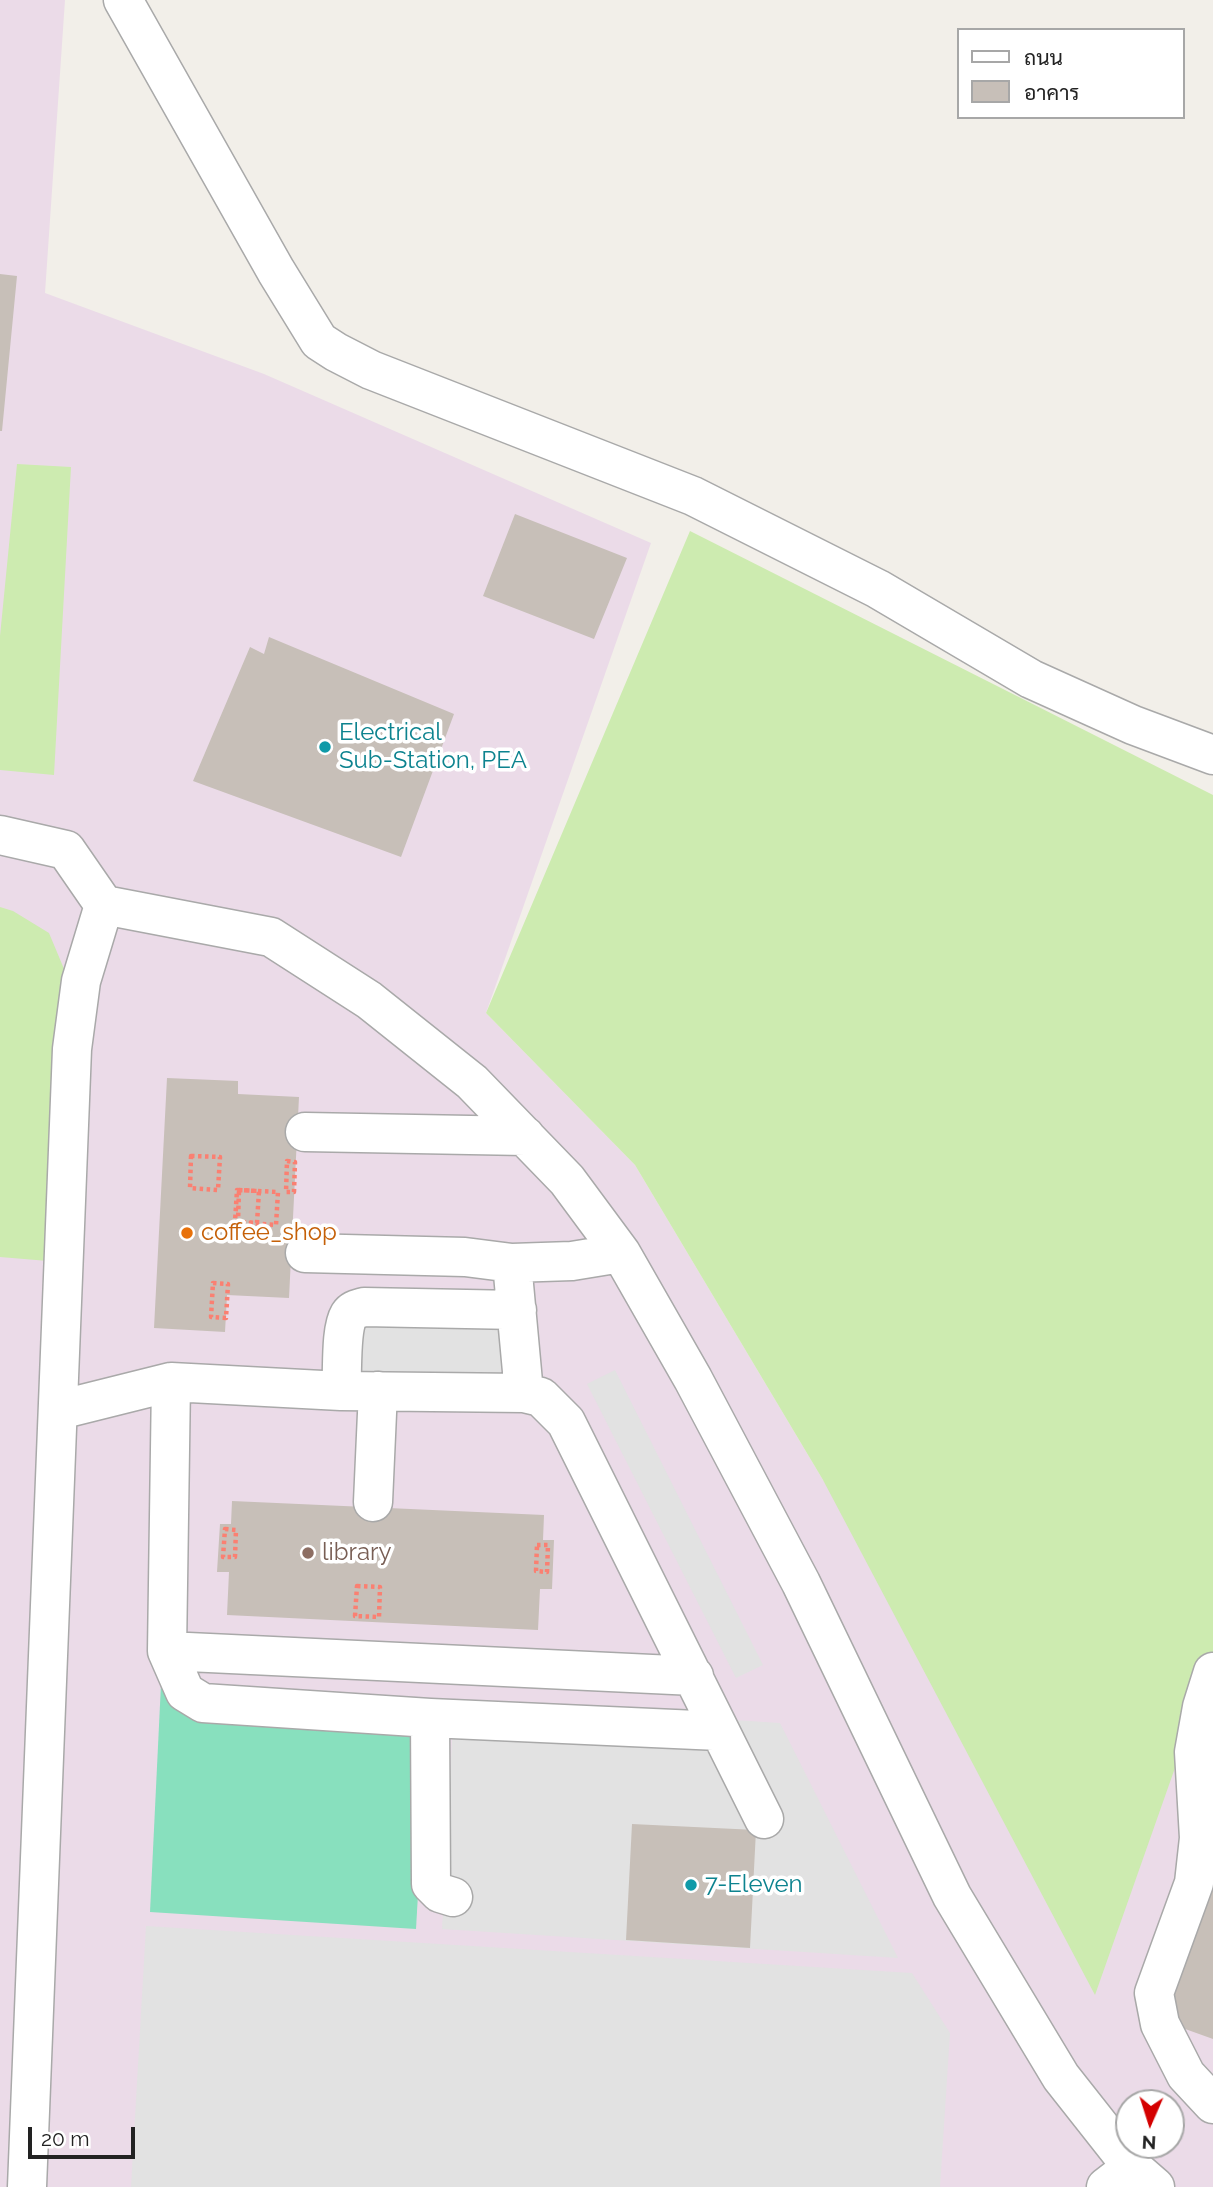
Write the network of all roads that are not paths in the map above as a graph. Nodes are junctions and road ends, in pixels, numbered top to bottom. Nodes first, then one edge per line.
1 (123, 0) edge
2 (1213, 755) edge
3 (0, 835) edge
4 (104, 905) junction
5 (524, 1136) junction
6 (296, 1147) road end
7 (621, 1253) junction
8 (304, 1254) dead end
9 (520, 1263) junction
10 (517, 1310) junction
11 (172, 1382) junction
12 (360, 1391) junction
13 (524, 1393) junction
14 (59, 1410) junction
15 (373, 1502) dead end
16 (167, 1651) junction
17 (1213, 1672) edge
18 (694, 1676) junction
19 (430, 1718) junction
20 (719, 1731) junction
21 (764, 1819) dead end
22 (453, 1898) dead end
23 (1213, 2104) edge
24 (1131, 2180) edge
25 (27, 2187) edge

1 - 2 street
3 - 4 street
4 - 5 street
4 - 14 street
5 - 6 street
5 - 7 street
7 - 9 street
7 - 24 street
8 - 9 street
9 - 10 street
10 - 12 street
10 - 13 street
11 - 12 street
11 - 14 street
11 - 16 street
12 - 13 street
12 - 15 street
13 - 18 street
14 - 25 street
16 - 18 street
16 - 19 street
17 - 23 street
18 - 20 street
19 - 20 street
19 - 22 street
20 - 21 street

